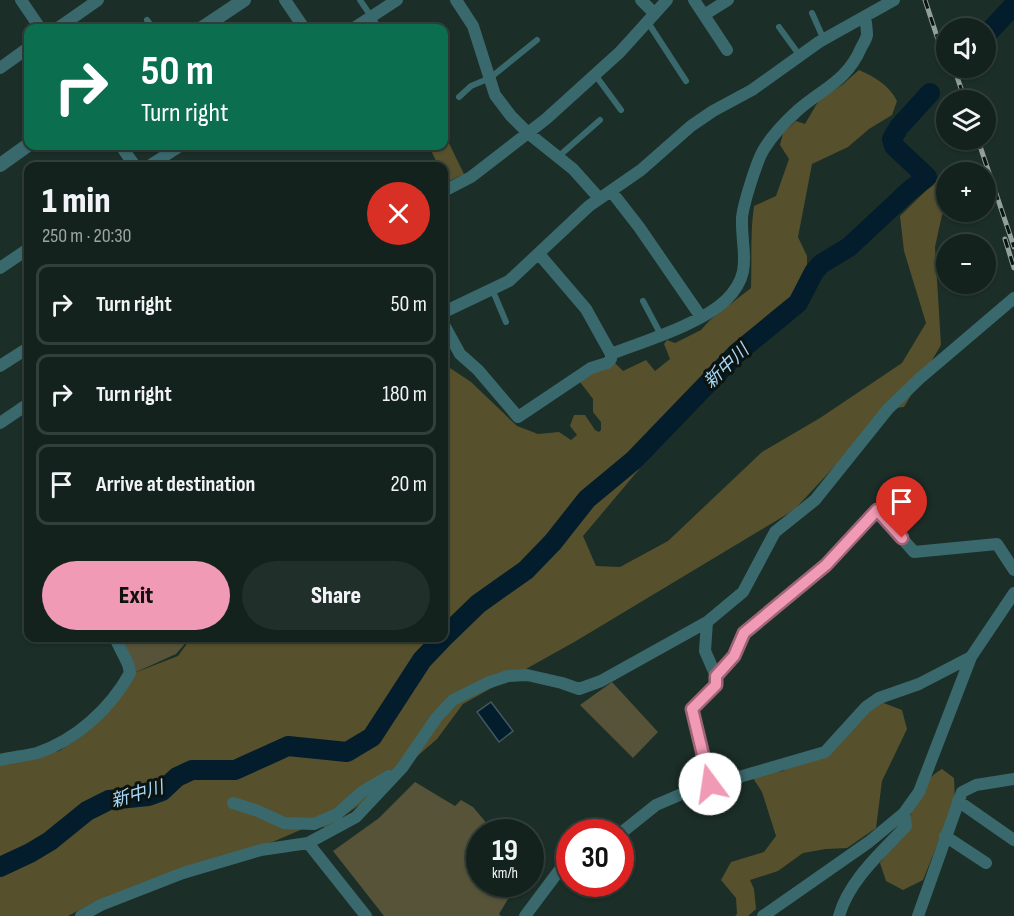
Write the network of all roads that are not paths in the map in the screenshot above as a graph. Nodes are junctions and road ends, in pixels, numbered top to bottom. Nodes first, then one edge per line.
1 (21, 0) edge
2 (98, 0) edge
3 (244, 0) edge
4 (285, 0) edge
5 (360, 0) edge
6 (397, 0) edge
7 (456, 0) edge
8 (641, 0) edge
9 (667, 0) edge
10 (694, 0) edge
11 (728, 0) edge
12 (890, 1) edge
13 (812, 13) dead end
14 (704, 15) junction
15 (372, 16) junction
16 (651, 17) junction
17 (865, 17) junction
18 (147, 20) dead end
19 (37, 24) edge
20 (64, 24) edge
21 (150, 24) edge
22 (208, 24) edge
23 (301, 24) edge
24 (360, 24) edge
25 (377, 24) edge
26 (779, 27) dead end
27 (537, 40) dead end
28 (824, 40) junction
29 (727, 50) dead end
30 (24, 51) edge
31 (800, 56) junction
32 (0, 68) edge
33 (596, 76) junction
34 (490, 78) junction
35 (686, 81) dead end
36 (459, 98) dead end
37 (621, 110) dead end
38 (600, 120) dead end
39 (528, 133) junction
40 (24, 148) edge
41 (174, 150) edge
42 (559, 156) junction
43 (155, 162) edge
44 (0, 165) edge
45 (448, 189) edge
46 (611, 191) junction
47 (599, 198) junction
48 (24, 252) edge
49 (539, 254) junction
50 (0, 268) edge
51 (492, 289) junction
52 (1014, 298) edge
53 (643, 301) dead end
54 (448, 310) edge
55 (701, 317) junction
56 (506, 322) dead end
57 (448, 332) edge
58 (661, 334) junction
59 (24, 351) edge
60 (611, 354) junction
61 (0, 366) edge
62 (24, 407) edge
63 (0, 423) edge
64 (1014, 570) edge
65 (1014, 593) edge
66 (707, 622) junction
67 (117, 642) edge
68 (971, 657) junction
69 (716, 676) junction
70 (0, 760) edge
71 (402, 768) junction
72 (1013, 781) edge
73 (710, 784) junction
74 (958, 801) junction
75 (233, 803) dead end
76 (904, 813) junction
77 (634, 823) edge
78 (945, 836) junction
79 (1014, 840) edge
80 (309, 843) junction
81 (986, 863) dead end
82 (556, 875) edge
83 (81, 916) edge
84 (366, 916) edge
85 (525, 916) edge
86 (764, 916) edge
87 (838, 916) edge
88 (918, 916) edge

1 - 19 street
2 - 20 street
3 - 22 street
4 - 23 street
5 - 15 lane
6 - 15 street
7 - 34 street
8 - 16 street
9 - 16 street
10 - 14 street
11 - 14 street
12 - 17 street
13 - 28 lane
14 - 29 street
15 - 24 street
15 - 25 lane
16 - 33 street
16 - 35 lane
17 - 28 street
17 - 55 street
18 - 21 lane
26 - 31 lane
27 - 34 lane
28 - 31 street
30 - 32 street
31 - 46 street
33 - 37 lane
33 - 39 street
34 - 36 lane
34 - 39 street
38 - 42 lane
39 - 42 street
39 - 45 street
40 - 44 street
41 - 43 street
42 - 47 street
46 - 47 street
46 - 55 street
47 - 49 street
48 - 50 street
49 - 51 street
49 - 60 street
51 - 54 street
51 - 56 lane
52 - 66 street
53 - 58 lane
55 - 58 street
57 - 60 street
58 - 60 street
59 - 61 street
62 - 63 street
64 - 69 street
65 - 68 street
66 - 69 street
66 - 71 street
67 - 70 street
68 - 73 street
68 - 76 street
69 - 73 street
71 - 75 street
71 - 80 street
72 - 74 street
73 - 77 street
74 - 78 street
74 - 79 street
76 - 86 street
76 - 87 street
78 - 81 street
78 - 88 street
80 - 83 street
80 - 84 street
82 - 85 street

